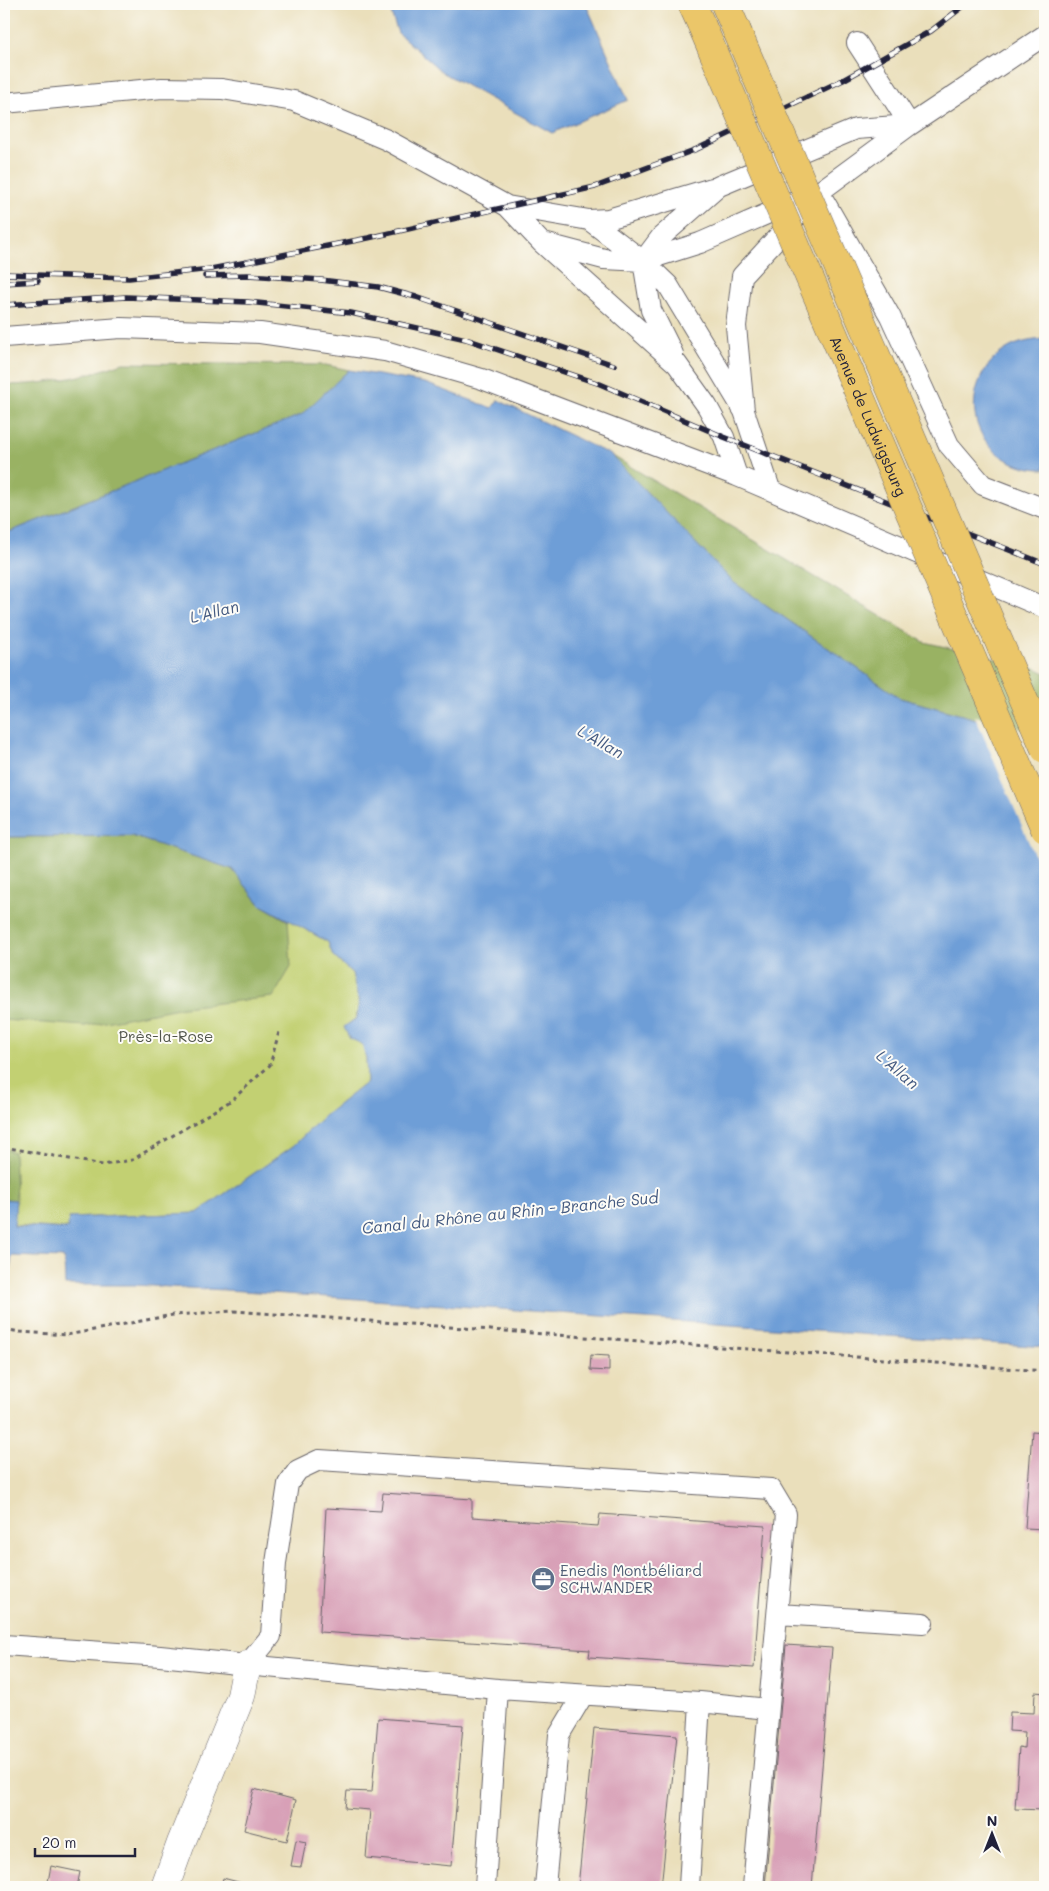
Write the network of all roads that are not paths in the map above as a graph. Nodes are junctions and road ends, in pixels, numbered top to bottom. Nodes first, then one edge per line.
1 (725, 4) edge
2 (697, 15) edge
3 (1045, 35) edge
4 (857, 43) dead end
5 (4, 103) edge
6 (910, 125) junction
7 (719, 186) junction
8 (819, 192) junction
9 (507, 206) junction
10 (589, 220) junction
11 (541, 242) junction
12 (643, 261) junction
13 (4, 338) edge
14 (677, 364) junction
15 (744, 411) junction
16 (738, 476) junction
17 (770, 490) junction
18 (1045, 509) edge
19 (1045, 608) edge
20 (1045, 749) edge
21 (1045, 829) edge
22 (778, 1614) junction
23 (923, 1624) dead end
24 (4, 1645) edge
25 (247, 1665) junction
26 (498, 1689) junction
27 (583, 1695) junction
28 (700, 1702) junction
29 (768, 1709) junction
30 (165, 1887) edge
31 (485, 1887) edge
32 (546, 1887) edge
33 (689, 1887) edge
34 (753, 1887) edge

1 - 20 main road, Avenue de Ludwigsburg, bridge
2 - 21 main road, Avenue de Ludwigsburg, bridge
3 - 6 lane
4 - 6 lane
5 - 9 lane
6 - 7 lane
6 - 8 lane
7 - 10 lane
7 - 12 lane
8 - 12 lane
8 - 15 lane
8 - 18 lane
9 - 10 lane
9 - 11 lane
10 - 12 lane
11 - 12 lane
11 - 14 lane
12 - 14 lane
12 - 15 lane
13 - 16 lane
14 - 16 lane
15 - 17 lane
16 - 17 lane
17 - 19 lane
22 - 23 lane
22 - 25 lane
22 - 29 lane
24 - 25 lane
25 - 26 lane
25 - 30 street
26 - 27 lane
26 - 31 lane
27 - 28 lane
27 - 32 lane
28 - 29 lane
28 - 33 lane
29 - 34 lane

